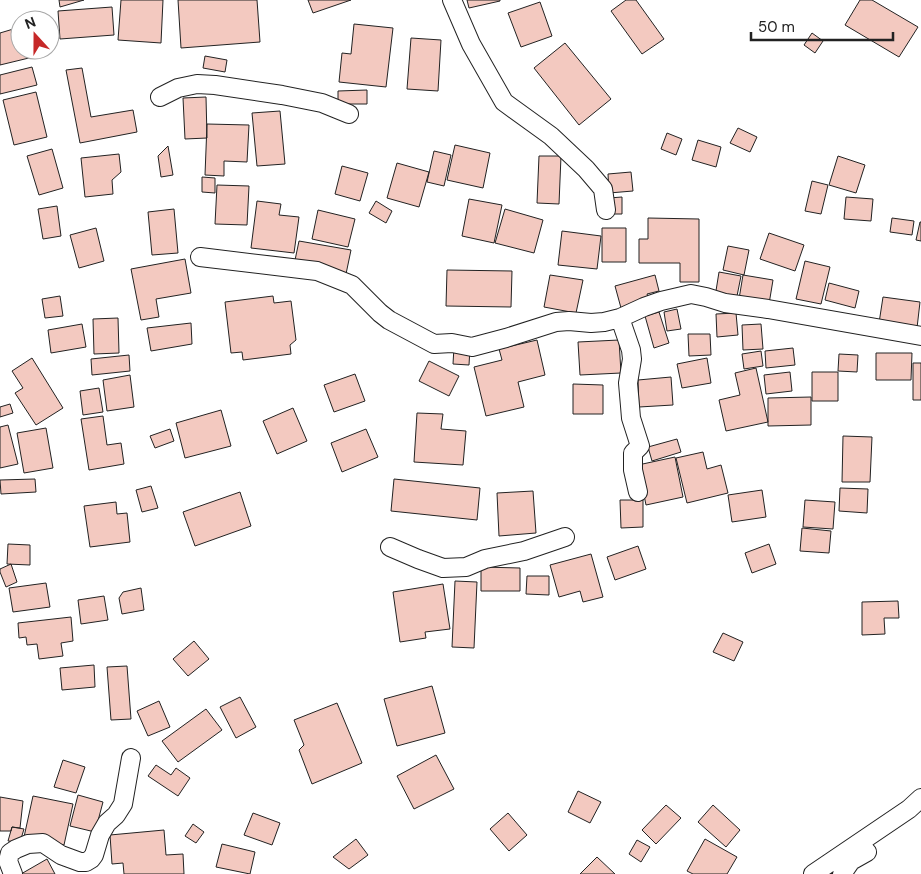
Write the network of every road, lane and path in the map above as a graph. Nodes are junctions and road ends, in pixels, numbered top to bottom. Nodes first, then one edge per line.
1 (452, 0) edge
2 (160, 97) dead end
3 (349, 114) dead end
4 (606, 210) dead end
5 (200, 257) dead end
6 (620, 318) junction
7 (921, 336) edge
8 (638, 492) dead end
9 (565, 537) dead end
10 (390, 547) dead end
11 (131, 758) dead end
12 (915, 803) edge
13 (13, 874) edge
14 (813, 874) edge
15 (842, 874) edge

1 - 4 street
2 - 3 street
5 - 6 street
6 - 7 street
6 - 8 street
9 - 10 street
11 - 13 street
12 - 14 street
12 - 15 street

